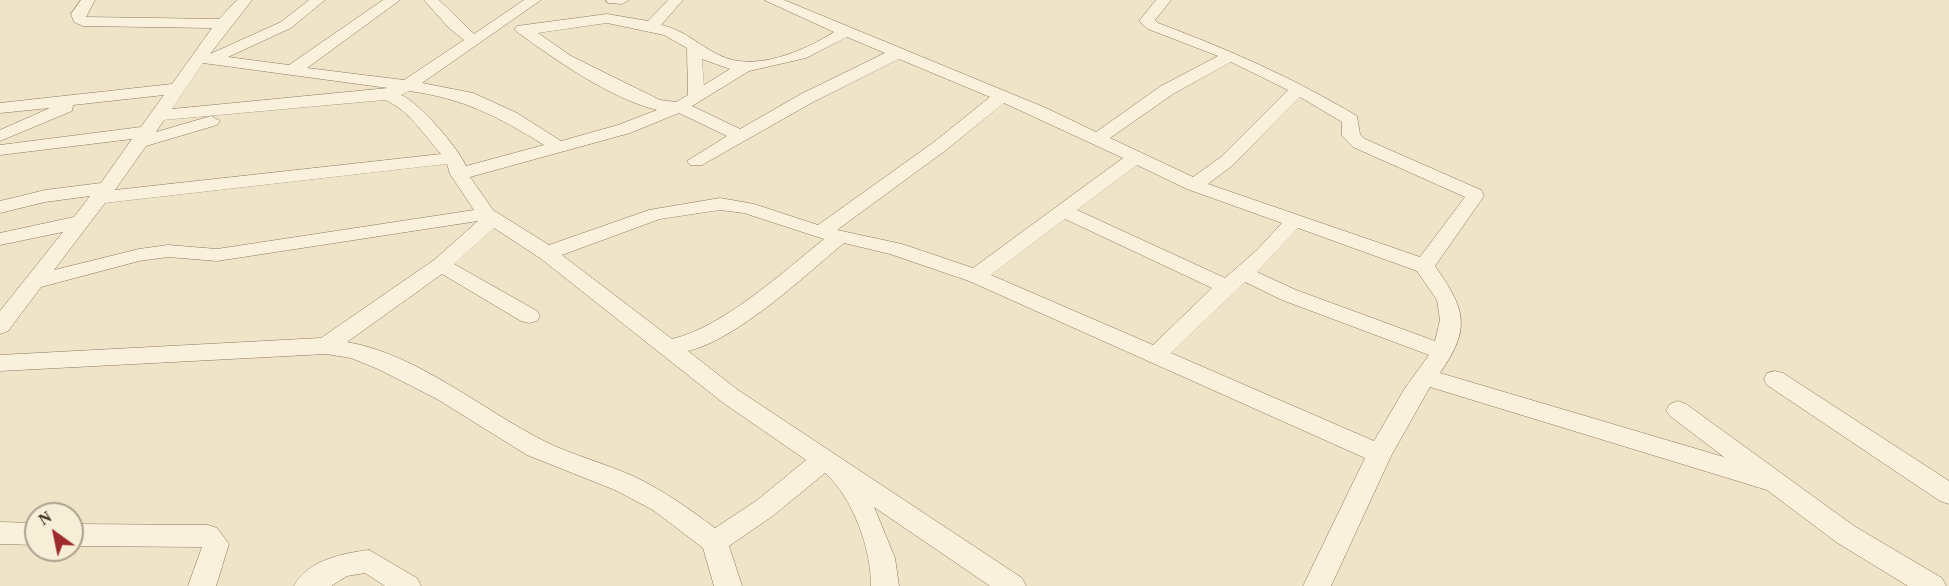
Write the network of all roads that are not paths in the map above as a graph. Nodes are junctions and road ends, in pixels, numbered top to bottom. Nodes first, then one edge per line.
1 (88, 0) edge
2 (244, 0) edge
3 (318, 0) edge
4 (393, 0) edge
5 (431, 0) edge
6 (533, 0) edge
7 (613, 0) edge
8 (622, 0) edge
9 (676, 0) edge
10 (767, 0) edge
11 (1164, 0) edge
12 (224, 24) junction
13 (501, 24) junction
14 (650, 28) junction
15 (526, 30) junction
16 (844, 32) junction
17 (474, 41) junction
18 (694, 49) junction
19 (896, 54) junction
20 (1230, 57) junction
21 (205, 59) junction
22 (743, 68) junction
23 (291, 71) junction
24 (407, 86) junction
25 (176, 89) junction
26 (1299, 89) junction
27 (386, 95) junction
28 (696, 96) junction
29 (1002, 96) junction
30 (83, 99) junction
31 (679, 107) junction
32 (0, 108) edge
33 (252, 108) junction
34 (158, 116) junction
35 (31, 123) junction
36 (0, 136) edge
37 (740, 136) junction
38 (142, 137) junction
39 (1096, 140) junction
40 (65, 142) junction
41 (560, 148) junction
42 (0, 150) edge
43 (1135, 158) junction
44 (696, 161) dead end
45 (457, 166) junction
46 (1194, 185) junction
47 (102, 193) junction
48 (0, 207) edge
49 (1065, 212) junction
50 (490, 216) junction
51 (1294, 221) junction
52 (80, 222) junction
53 (830, 235) junction
54 (0, 239) edge
55 (548, 253) junction
56 (441, 265) junction
57 (1424, 266) junction
58 (1245, 274) junction
59 (976, 276) junction
60 (34, 282) junction
61 (1227, 287) junction
62 (529, 316) dead end
63 (0, 326) edge
64 (326, 346) junction
65 (668, 348) junction
66 (1443, 352) junction
67 (1155, 356) junction
68 (0, 363) edge
69 (1424, 377) junction
70 (1775, 379) dead end
71 (1678, 410) dead end
72 (1379, 454) junction
73 (825, 458) junction
74 (1774, 482) junction
75 (1949, 494) edge
76 (0, 533) edge
77 (24, 534) edge
78 (84, 535) edge
79 (714, 542) junction
80 (202, 586) edge
81 (308, 586) edge
82 (407, 586) edge
83 (728, 586) edge
84 (885, 586) edge
85 (1012, 586) edge
86 (1317, 586) edge
87 (1932, 586) edge

1 - 12 street
2 - 12 street
3 - 21 street
4 - 23 street
5 - 17 street
6 - 13 street
7 - 8 street
9 - 14 street
10 - 16 street
11 - 20 street
12 - 21 street
13 - 15 street
13 - 17 street
14 - 15 street
14 - 18 street
15 - 31 street
16 - 19 street
16 - 22 street
17 - 24 street
18 - 22 street
18 - 28 street
19 - 29 street
19 - 37 street
20 - 26 street
20 - 39 street
21 - 23 street
21 - 25 street
22 - 28 street
23 - 24 street
24 - 27 street
24 - 41 street
25 - 30 street
25 - 34 street
26 - 46 street
26 - 57 street
27 - 33 street
27 - 45 street
28 - 31 street
29 - 39 street
29 - 53 street
30 - 32 street
30 - 35 street
31 - 37 street
31 - 41 street
33 - 34 street
33 - 38 street
34 - 38 street
35 - 36 street
35 - 40 street
37 - 44 street
38 - 40 street
38 - 47 street
39 - 43 street
40 - 42 street
41 - 45 street
43 - 46 street
43 - 49 street
45 - 47 street
45 - 50 street
46 - 51 street
47 - 48 street
47 - 52 street
49 - 59 street
49 - 61 street
50 - 55 street
50 - 56 street
50 - 60 street
51 - 57 street
51 - 58 street
52 - 54 street
52 - 60 street
53 - 55 street
53 - 59 street
53 - 65 street
55 - 65 street
56 - 62 street
56 - 64 street
57 - 66 street
58 - 61 street
58 - 66 street
59 - 67 street
60 - 63 street
61 - 67 street
64 - 68 street
64 - 79 street
65 - 73 street
66 - 69 street
67 - 72 street
69 - 72 street
69 - 74 street
70 - 75 street
71 - 74 street
72 - 86 street
73 - 79 street
73 - 84 street
73 - 85 street
74 - 87 street
76 - 77 street
78 - 80 street
79 - 83 street
81 - 82 street

